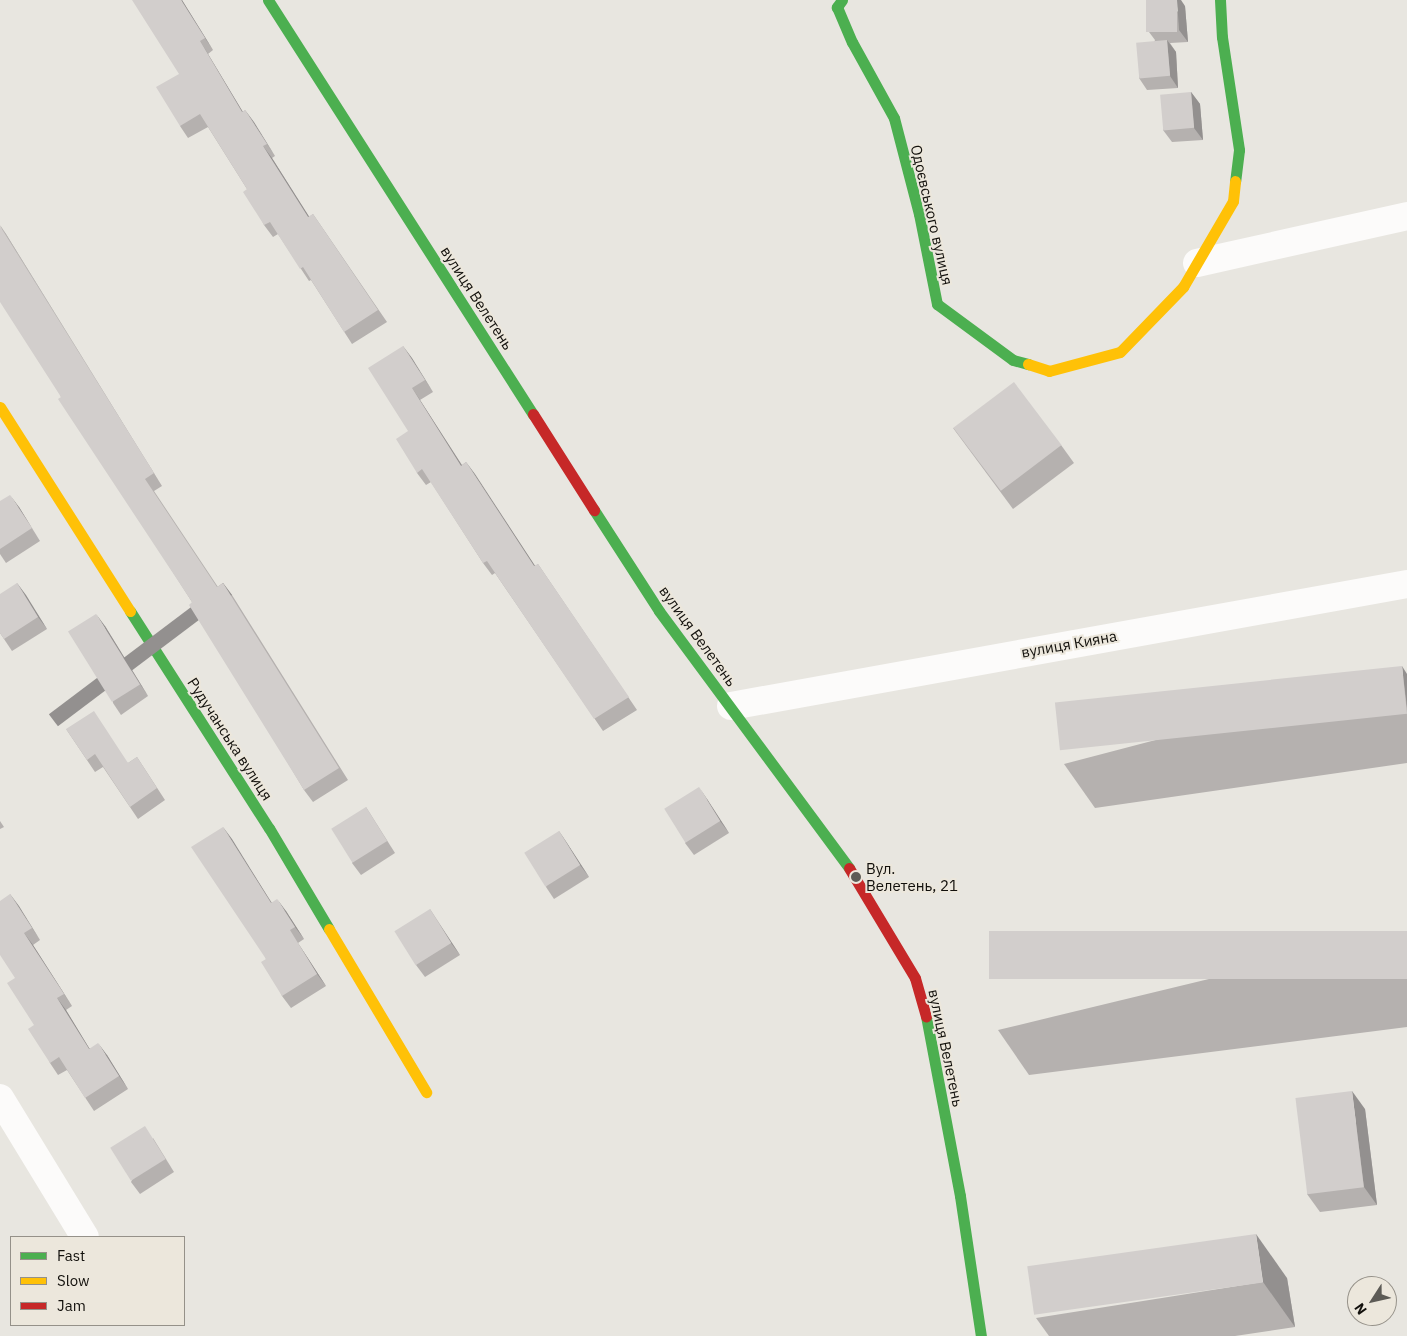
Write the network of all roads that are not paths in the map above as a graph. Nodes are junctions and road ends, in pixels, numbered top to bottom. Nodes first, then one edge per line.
1 (268, 0) edge
2 (842, 0) edge
3 (1220, 0) edge
4 (1407, 216) edge
5 (1197, 263) junction
6 (0, 407) edge
7 (1407, 584) edge
8 (731, 706) junction
9 (426, 1092) dead end
10 (0, 1098) edge
11 (84, 1236) edge
12 (981, 1336) edge

1 - 8 street, вулиця Велетень
2 - 5 street, Одоєвського вулиця
3 - 5 street, Одоєвського вулиця
4 - 5 street
6 - 9 street, Рудучанська вулиця
7 - 8 street, вулиця Кияна
8 - 12 street, вулиця Велетень
10 - 11 street

